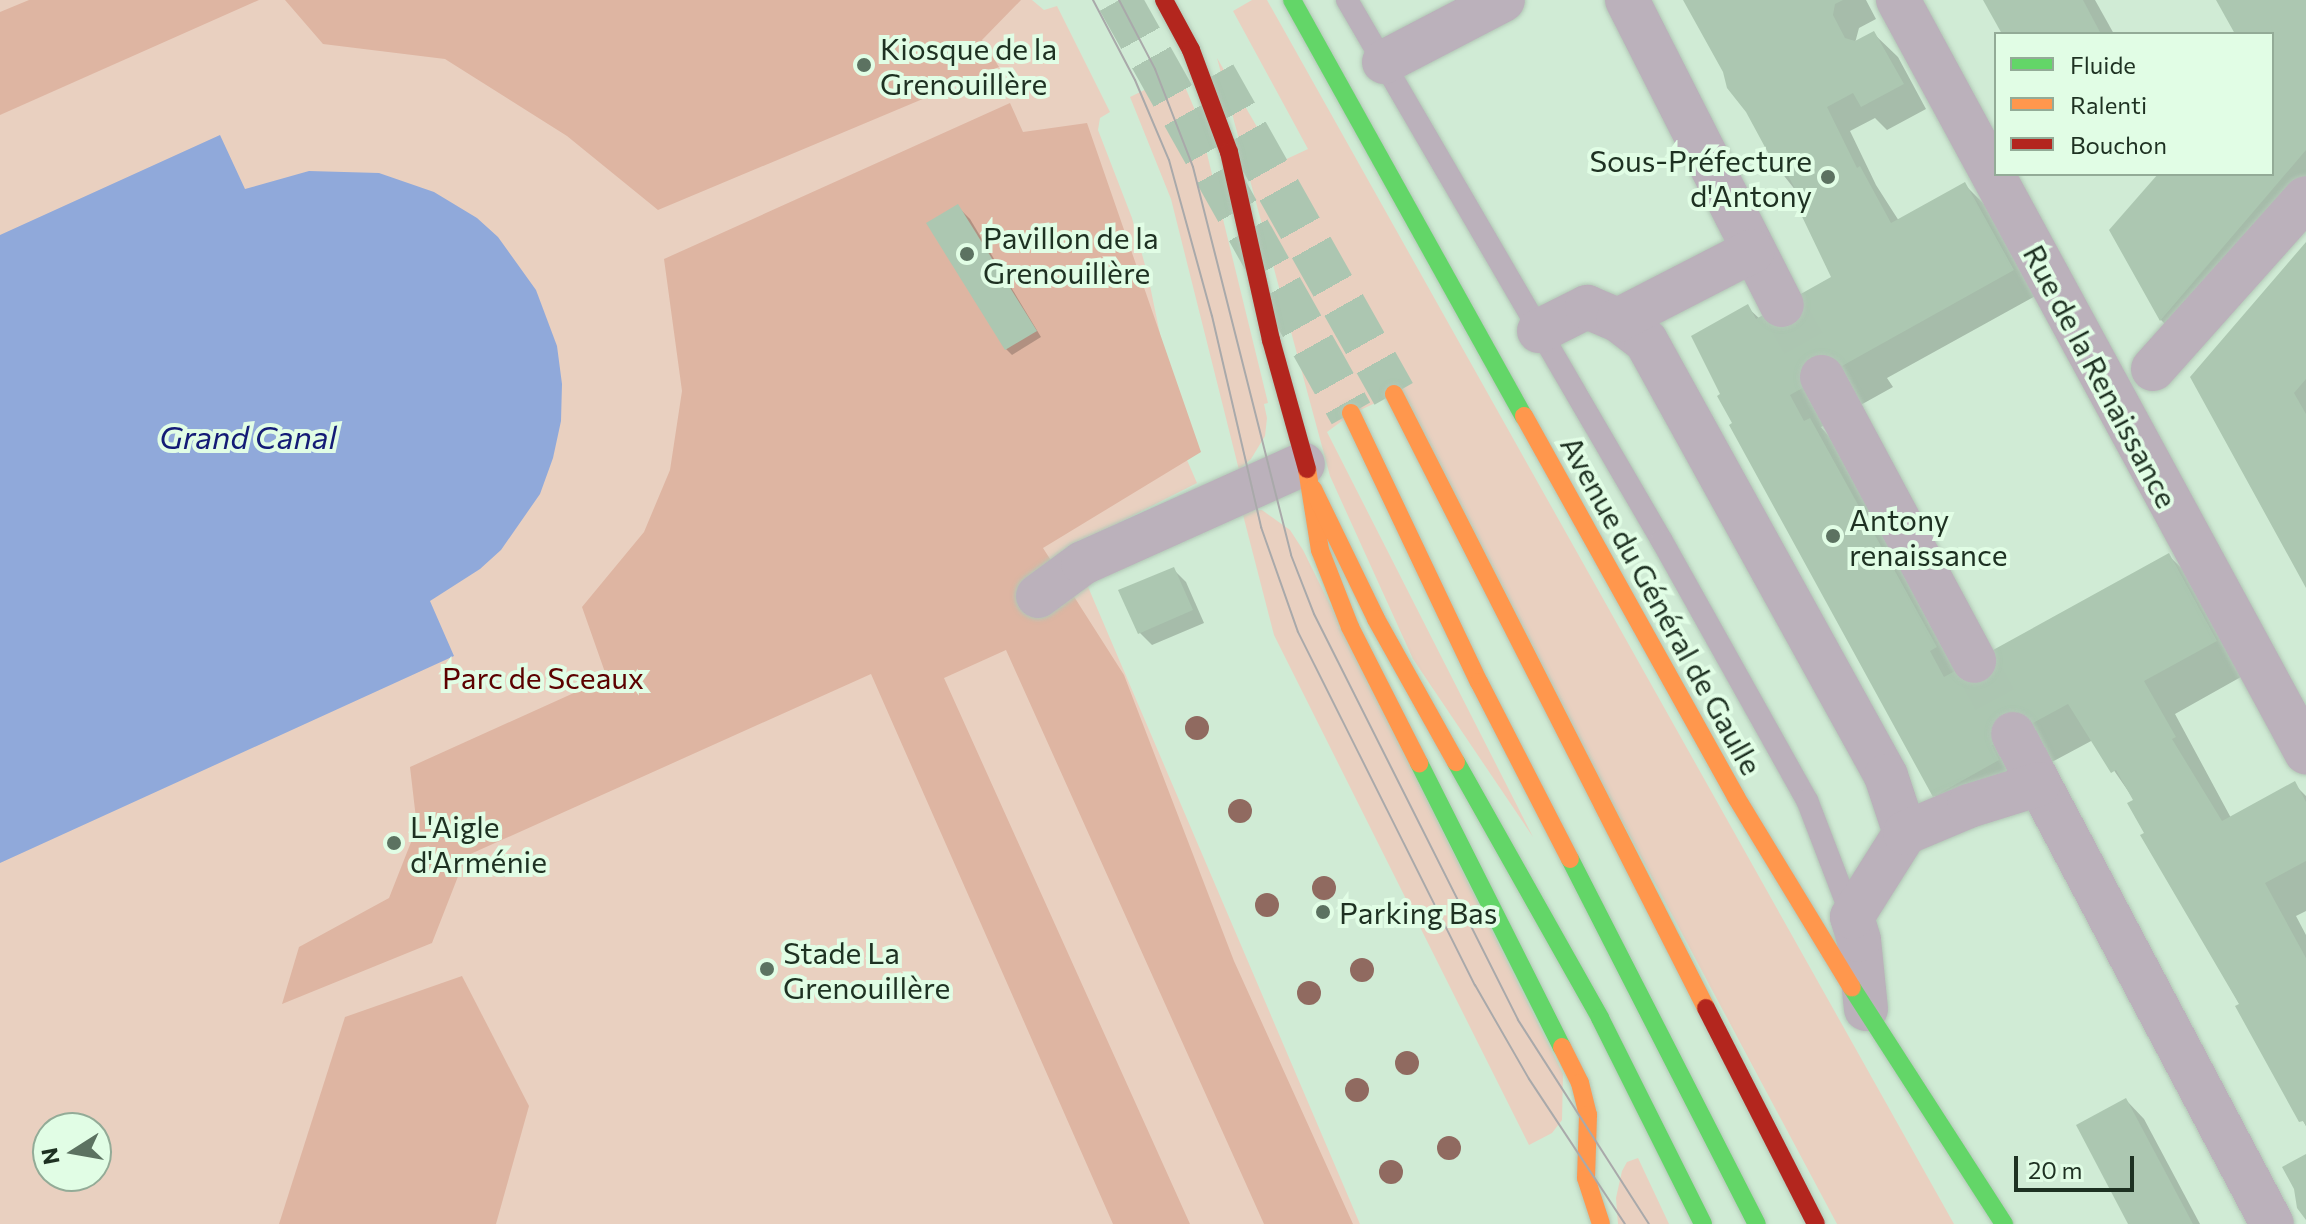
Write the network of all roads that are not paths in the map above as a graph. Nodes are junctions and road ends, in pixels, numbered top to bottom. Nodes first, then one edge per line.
1 (1164, 0) edge
2 (1292, 0) edge
3 (1347, 0) edge
4 (1503, 0) edge
5 (1627, 0) edge
6 (1898, 0) edge
7 (1384, 62) junction
8 (2306, 198) edge
9 (1752, 251) junction
10 (1782, 305) tunnel mouth
11 (1602, 313) junction
12 (1539, 331) junction
13 (2153, 369) dead end
14 (1822, 377) tunnel mouth
15 (1394, 394) tunnel mouth
16 (1351, 413) tunnel mouth
17 (1308, 476) junction
18 (1038, 596) dead end
19 (1974, 661) tunnel mouth
20 (2013, 734) tunnel mouth
21 (2306, 752) edge
22 (2039, 784) junction
23 (1905, 833) junction
24 (1852, 917) junction
25 (1866, 1009) junction
26 (1601, 1224) edge
27 (1703, 1224) edge
28 (1757, 1224) edge
29 (1816, 1224) edge
30 (2004, 1224) edge
31 (2272, 1224) edge

1 - 17 main road
2 - 25 main road, Avenue du Général de Gaulle
3 - 7 lane, Avenue du Général de Gaulle
4 - 7 street
5 - 9 street
6 - 21 street, Rue de la Renaissance
7 - 12 lane, Avenue du Général de Gaulle
8 - 13 street
9 - 10 street
9 - 11 street
11 - 12 street
11 - 23 street
12 - 24 lane, Avenue du Général de Gaulle
14 - 19 street
15 - 29 main road
16 - 28 main road
17 - 18 street
17 - 26 main road
17 - 27 main road
20 - 22 street
22 - 23 street
22 - 31 street
23 - 24 street
24 - 25 street
25 - 30 main road, Avenue du Général de Gaulle

